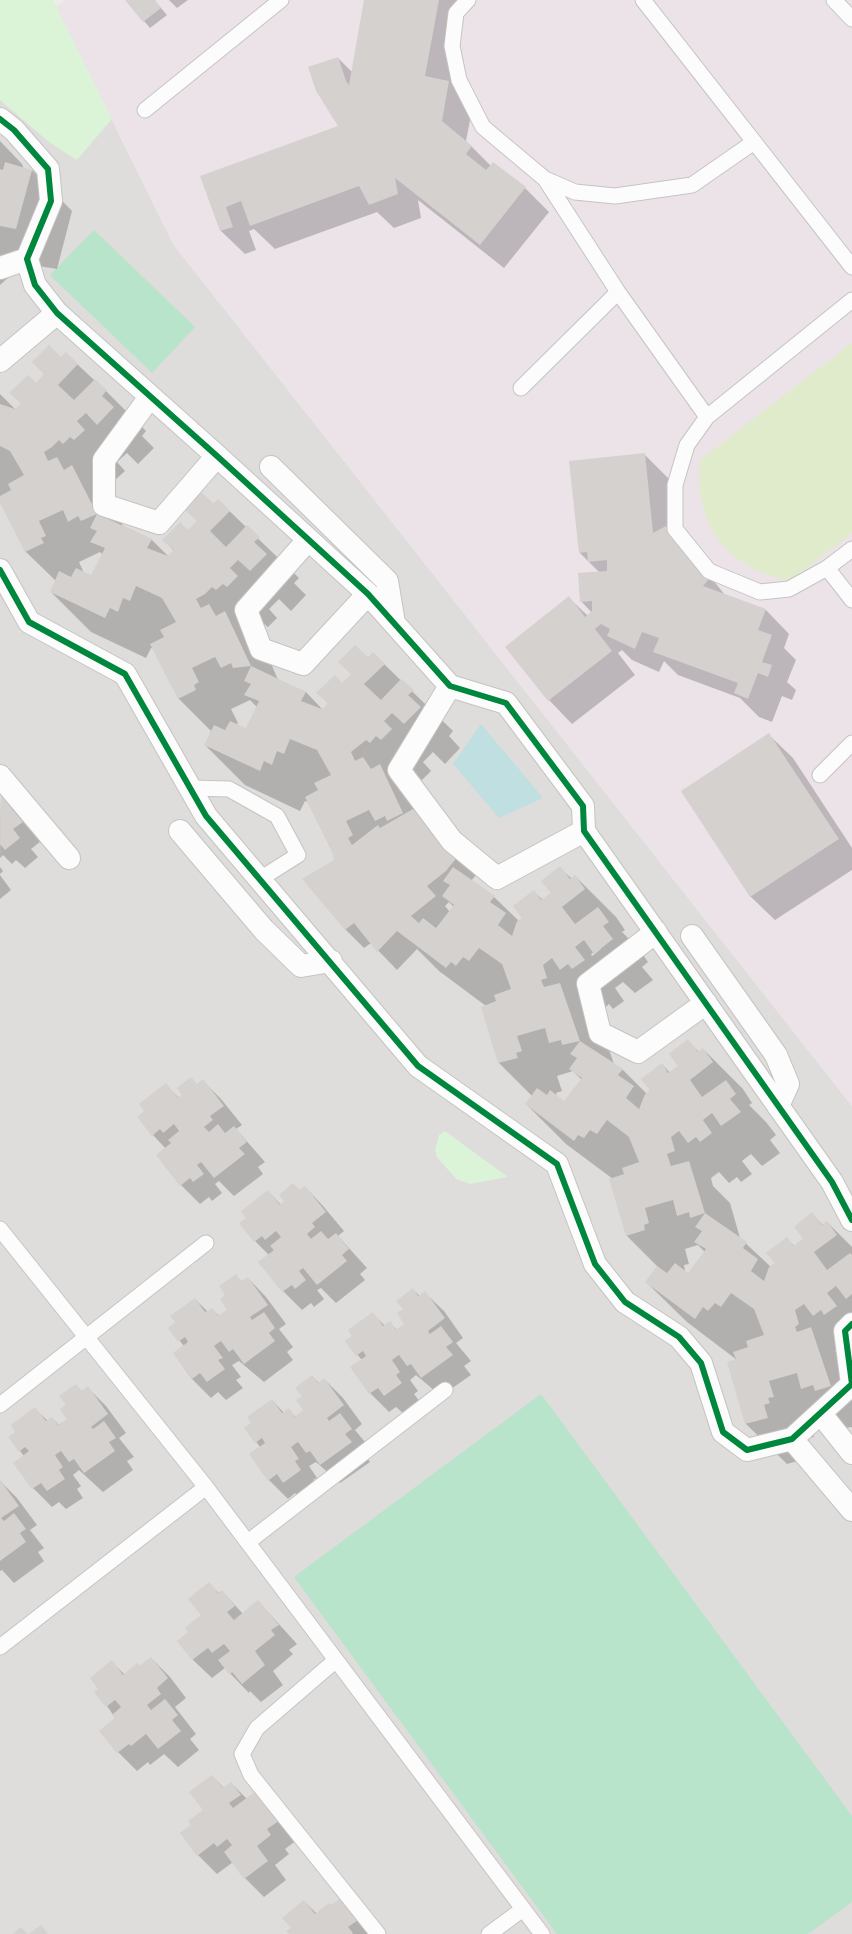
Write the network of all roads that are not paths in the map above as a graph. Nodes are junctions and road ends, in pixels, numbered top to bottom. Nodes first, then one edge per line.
1 (281, 0) edge
2 (468, 0) edge
3 (643, 0) edge
4 (834, 0) edge
5 (852, 19) edge
6 (144, 110) dead end
7 (0, 119) edge
8 (754, 142) junction
9 (545, 179) junction
10 (27, 259) junction
11 (852, 267) edge
12 (0, 268) edge
13 (618, 292) junction
14 (852, 300) edge
15 (57, 313) junction
16 (0, 361) edge
17 (522, 388) dead end
18 (150, 396) junction
19 (707, 417) junction
20 (217, 456) junction
21 (271, 467) dead end
22 (308, 540) junction
23 (852, 549) edge
24 (827, 568) junction
25 (0, 570) edge
26 (368, 594) junction
27 (852, 600) edge
28 (394, 623) junction
29 (450, 686) junction
30 (852, 744) edge
31 (820, 775) dead end
32 (0, 776) edge
33 (190, 788) junction
34 (180, 831) dead end
35 (584, 831) junction
36 (69, 858) dead end
37 (260, 879) junction
38 (656, 932) junction
39 (692, 936) dead end
40 (332, 961) junction
41 (706, 1003) junction
42 (778, 1106) junction
43 (852, 1220) edge
44 (0, 1229) edge
45 (206, 1243) dead end
46 (852, 1324) edge
47 (87, 1337) junction
48 (444, 1390) dead end
49 (0, 1405) edge
50 (821, 1414) junction
51 (792, 1439) junction
52 (852, 1453) edge
53 (206, 1487) junction
54 (852, 1510) edge
55 (248, 1542) junction
56 (0, 1647) edge
57 (336, 1660) junction
58 (523, 1909) junction
59 (378, 1934) edge
60 (489, 1934) edge
61 (542, 1934) edge

1 - 6 lane
2 - 9 lane
3 - 8 lane
4 - 5 lane
7 - 10 street
8 - 9 lane
8 - 11 lane
9 - 13 lane
10 - 12 street
10 - 15 street
13 - 17 lane
13 - 19 lane
14 - 19 lane
15 - 16 street
15 - 18 street
18 - 20 street
18 - 20 street
19 - 24 lane
20 - 22 street
21 - 28 street
22 - 26 street
22 - 26 street
23 - 24 lane
24 - 27 lane
25 - 33 street
26 - 28 street
28 - 29 street
29 - 35 street
29 - 35 street
30 - 31 lane
32 - 36 street
33 - 37 street
33 - 37 lane
34 - 40 street
35 - 38 street
37 - 40 street
38 - 41 street
38 - 41 street
39 - 42 street
40 - 51 street
41 - 42 street
42 - 43 street
44 - 47 lane
45 - 47 lane
46 - 50 street
47 - 49 lane
47 - 53 lane
48 - 55 lane
50 - 51 street
50 - 52 street
51 - 54 street
53 - 55 lane
53 - 56 lane
55 - 57 lane
57 - 58 lane
57 - 59 lane
58 - 60 lane
58 - 61 lane

